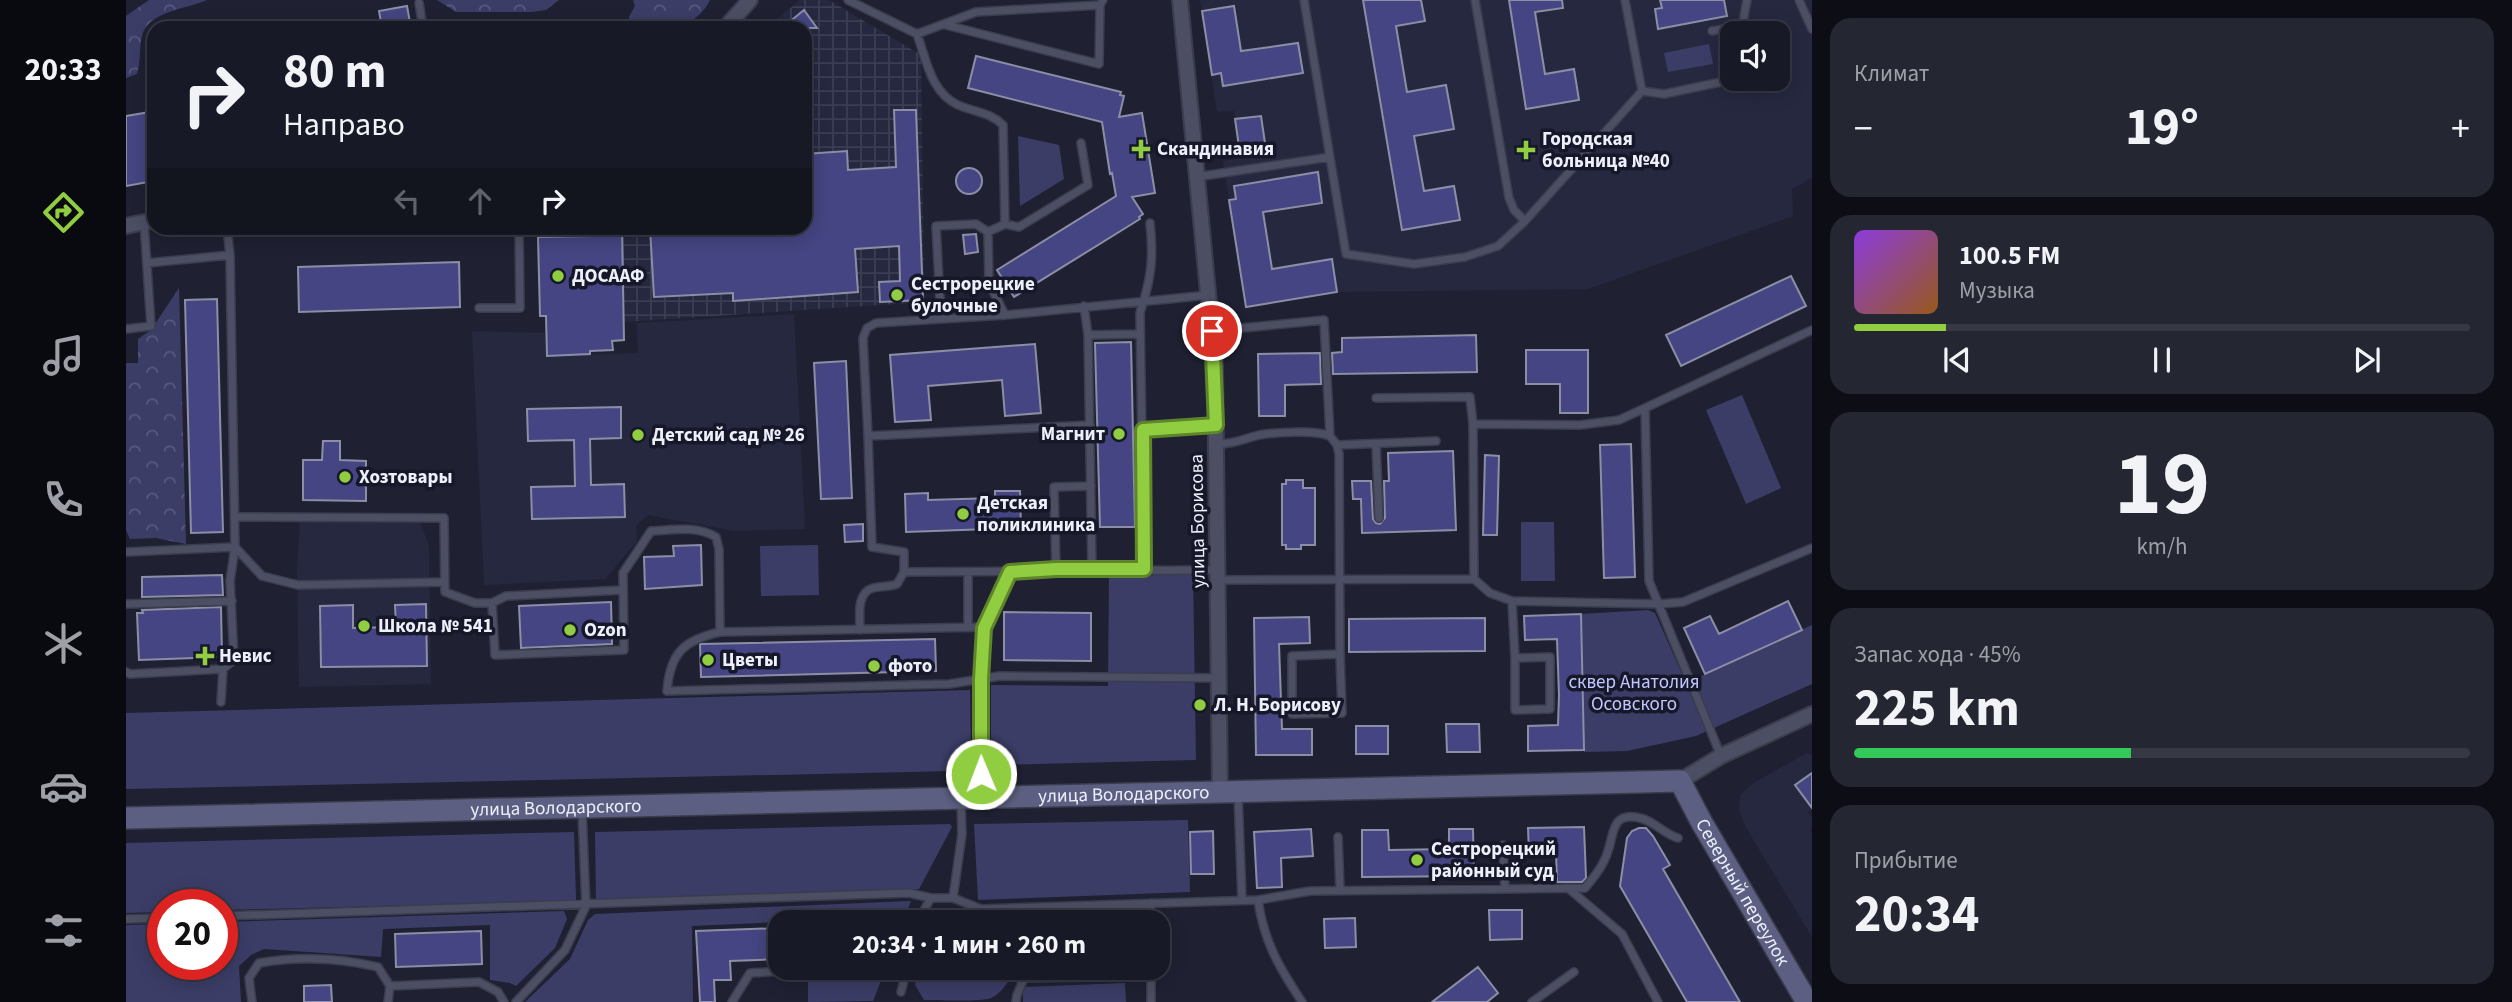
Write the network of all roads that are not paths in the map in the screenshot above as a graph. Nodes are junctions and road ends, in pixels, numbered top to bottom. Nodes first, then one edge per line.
1 (750, 0) edge
2 (848, 0) edge
3 (1180, 0) edge
4 (1304, 0) edge
5 (1475, 0) edge
6 (1625, 0) edge
7 (1747, 0) edge
8 (1799, 0) edge
9 (857, 2) edge
10 (419, 3) dead end
11 (1102, 3) edge
12 (1034, 4) edge
13 (422, 21) edge
14 (731, 21) edge
15 (1743, 21) edge
16 (945, 25) junction
17 (1812, 29) edge
18 (1712, 31) dead end
19 (1720, 31) edge
20 (917, 34) junction
21 (1720, 82) edge
22 (1642, 91) junction
23 (1081, 143) dead end
24 (1330, 157) junction
25 (1196, 177) junction
26 (147, 221) edge
27 (1525, 221) junction
28 (1150, 223) dead end
29 (1005, 224) junction
30 (126, 226) edge
31 (988, 232) junction
32 (148, 235) edge
33 (228, 235) edge
34 (519, 235) edge
35 (230, 255) junction
36 (147, 263) junction
37 (1209, 295) junction
38 (1144, 301) junction
39 (1084, 306) junction
40 (479, 309) dead end
41 (1005, 315) junction
42 (941, 318) junction
43 (126, 330) edge
44 (1812, 330) edge
45 (1212, 331) junction
46 (1140, 334) junction
47 (1087, 335) junction
48 (1376, 398) dead end
49 (1645, 408) junction
50 (1090, 425) junction
51 (1216, 425) junction
52 (1473, 425) junction
53 (1143, 430) junction
54 (869, 436) junction
55 (1330, 436) junction
56 (1436, 441) dead end
57 (1377, 443) junction
58 (1217, 444) junction
59 (1337, 445) junction
60 (1091, 486) junction
61 (235, 517) junction
62 (1378, 518) dead end
63 (235, 547) junction
64 (1812, 548) edge
65 (126, 552) edge
66 (1056, 569) junction
67 (1092, 569) junction
68 (1144, 569) junction
69 (904, 572) junction
70 (968, 572) junction
71 (1010, 572) junction
72 (1218, 575) junction
73 (1340, 579) junction
74 (1474, 579) junction
75 (445, 582) junction
76 (622, 590) junction
77 (232, 601) junction
78 (1512, 601) junction
79 (492, 603) junction
80 (126, 604) edge
81 (1659, 604) junction
82 (968, 628) junction
83 (984, 628) junction
84 (860, 630) junction
85 (720, 632) junction
86 (1340, 654) junction
87 (1515, 658) junction
88 (223, 669) junction
89 (126, 672) edge
90 (1219, 678) junction
91 (981, 679) junction
92 (221, 702) dead end
93 (1812, 714) edge
94 (1721, 756) junction
95 (1680, 781) junction
96 (1229, 792) junction
97 (971, 798) junction
98 (582, 807) junction
99 (126, 818) edge
100 (1338, 837) dead end
101 (1678, 838) dead end
102 (1503, 845) dead end
103 (1504, 888) junction
104 (1568, 888) junction
105 (1340, 890) junction
106 (931, 898) junction
107 (953, 898) junction
108 (1242, 900) junction
109 (1258, 900) junction
110 (1151, 903) junction
111 (586, 906) junction
112 (924, 910) edge
113 (1151, 910) edge
114 (238, 916) edge
115 (147, 918) edge
116 (126, 919) edge
117 (768, 972) edge
118 (1574, 972) dead end
119 (904, 980) edge
120 (1023, 980) edge
121 (1151, 980) edge
122 (390, 986) junction
123 (901, 992) dead end
124 (251, 1002) edge
125 (388, 1002) edge
126 (504, 1002) edge
127 (516, 1002) edge
128 (732, 1002) edge
129 (1016, 1002) edge
130 (1151, 1002) edge
131 (1302, 1002) edge
132 (1532, 1002) edge
133 (1658, 1002) edge
134 (1807, 1002) edge

1 - 14 street
2 - 9 lane
3 - 25 street, улица Борисова
4 - 24 lane
5 - 27 lane
6 - 22 lane
7 - 15 lane
8 - 17 lane
9 - 20 lane
10 - 13 lane
11 - 12 lane
11 - 16 lane
12 - 16 lane
16 - 20 lane
18 - 19 lane
20 - 29 lane
21 - 22 lane
22 - 27 lane
23 - 29 lane
24 - 25 lane
24 - 27 lane
25 - 37 street, улица Борисова
26 - 30 street
28 - 38 lane
29 - 31 lane
31 - 41 lane
31 - 42 lane
32 - 36 lane
33 - 35 lane
34 - 40 lane
35 - 36 lane
35 - 61 lane
36 - 43 lane
37 - 38 lane
37 - 45 street, улица Борисова
38 - 39 lane
38 - 46 lane
39 - 41 lane
39 - 47 lane
41 - 42 lane
42 - 54 lane
44 - 49 lane
45 - 51 street, улица Борисова
45 - 55 lane
46 - 47 lane
46 - 53 lane
47 - 50 lane
48 - 52 lane
49 - 52 lane
49 - 81 lane
50 - 54 lane
50 - 60 lane
51 - 53 lane
51 - 58 street, улица Борисова
52 - 74 lane
53 - 68 lane
54 - 69 lane
55 - 58 lane
55 - 59 lane
56 - 57 lane
57 - 59 lane
57 - 62 lane
58 - 72 street, улица Борисова
59 - 73 lane
60 - 66 lane
60 - 67 lane
61 - 63 lane
61 - 75 lane
63 - 65 lane
63 - 75 lane
63 - 77 lane
64 - 81 lane
66 - 67 lane
66 - 71 lane
67 - 68 lane
68 - 72 lane
69 - 70 lane
69 - 84 lane
70 - 71 lane
70 - 82 lane
71 - 83 lane
72 - 73 lane
72 - 90 street, улица Борисова
73 - 74 lane
73 - 86 lane
74 - 78 lane
75 - 79 lane
76 - 79 lane
76 - 79 lane
76 - 85 lane
77 - 80 lane
77 - 88 lane
78 - 81 lane
78 - 87 lane
81 - 94 lane
82 - 83 lane
82 - 84 lane
83 - 91 lane
84 - 85 lane
85 - 91 lane
86 - 86 lane
87 - 87 lane
88 - 89 lane
88 - 92 lane
90 - 91 lane
90 - 96 street, улица Борисова
91 - 97 lane
93 - 94 street, улица Володарского
94 - 95 street, улица Володарского
95 - 96 main road, улица Володарского
95 - 134 main road, Северный переулок
96 - 97 main road, улица Володарского
96 - 108 lane
97 - 98 main road, улица Володарского
97 - 107 lane
98 - 99 main road, улица Володарского
98 - 111 lane
100 - 105 lane
101 - 104 lane
102 - 103 lane
103 - 104 lane
103 - 105 lane
104 - 133 lane
105 - 109 lane
106 - 107 lane
106 - 111 lane
106 - 112 lane
107 - 110 lane
108 - 109 lane
108 - 110 lane
109 - 131 lane
110 - 113 lane
111 - 114 lane
111 - 127 lane
115 - 116 lane
117 - 128 lane
118 - 132 lane
119 - 123 lane
120 - 129 lane
121 - 130 lane
122 - 124 lane
122 - 125 lane
122 - 126 lane

